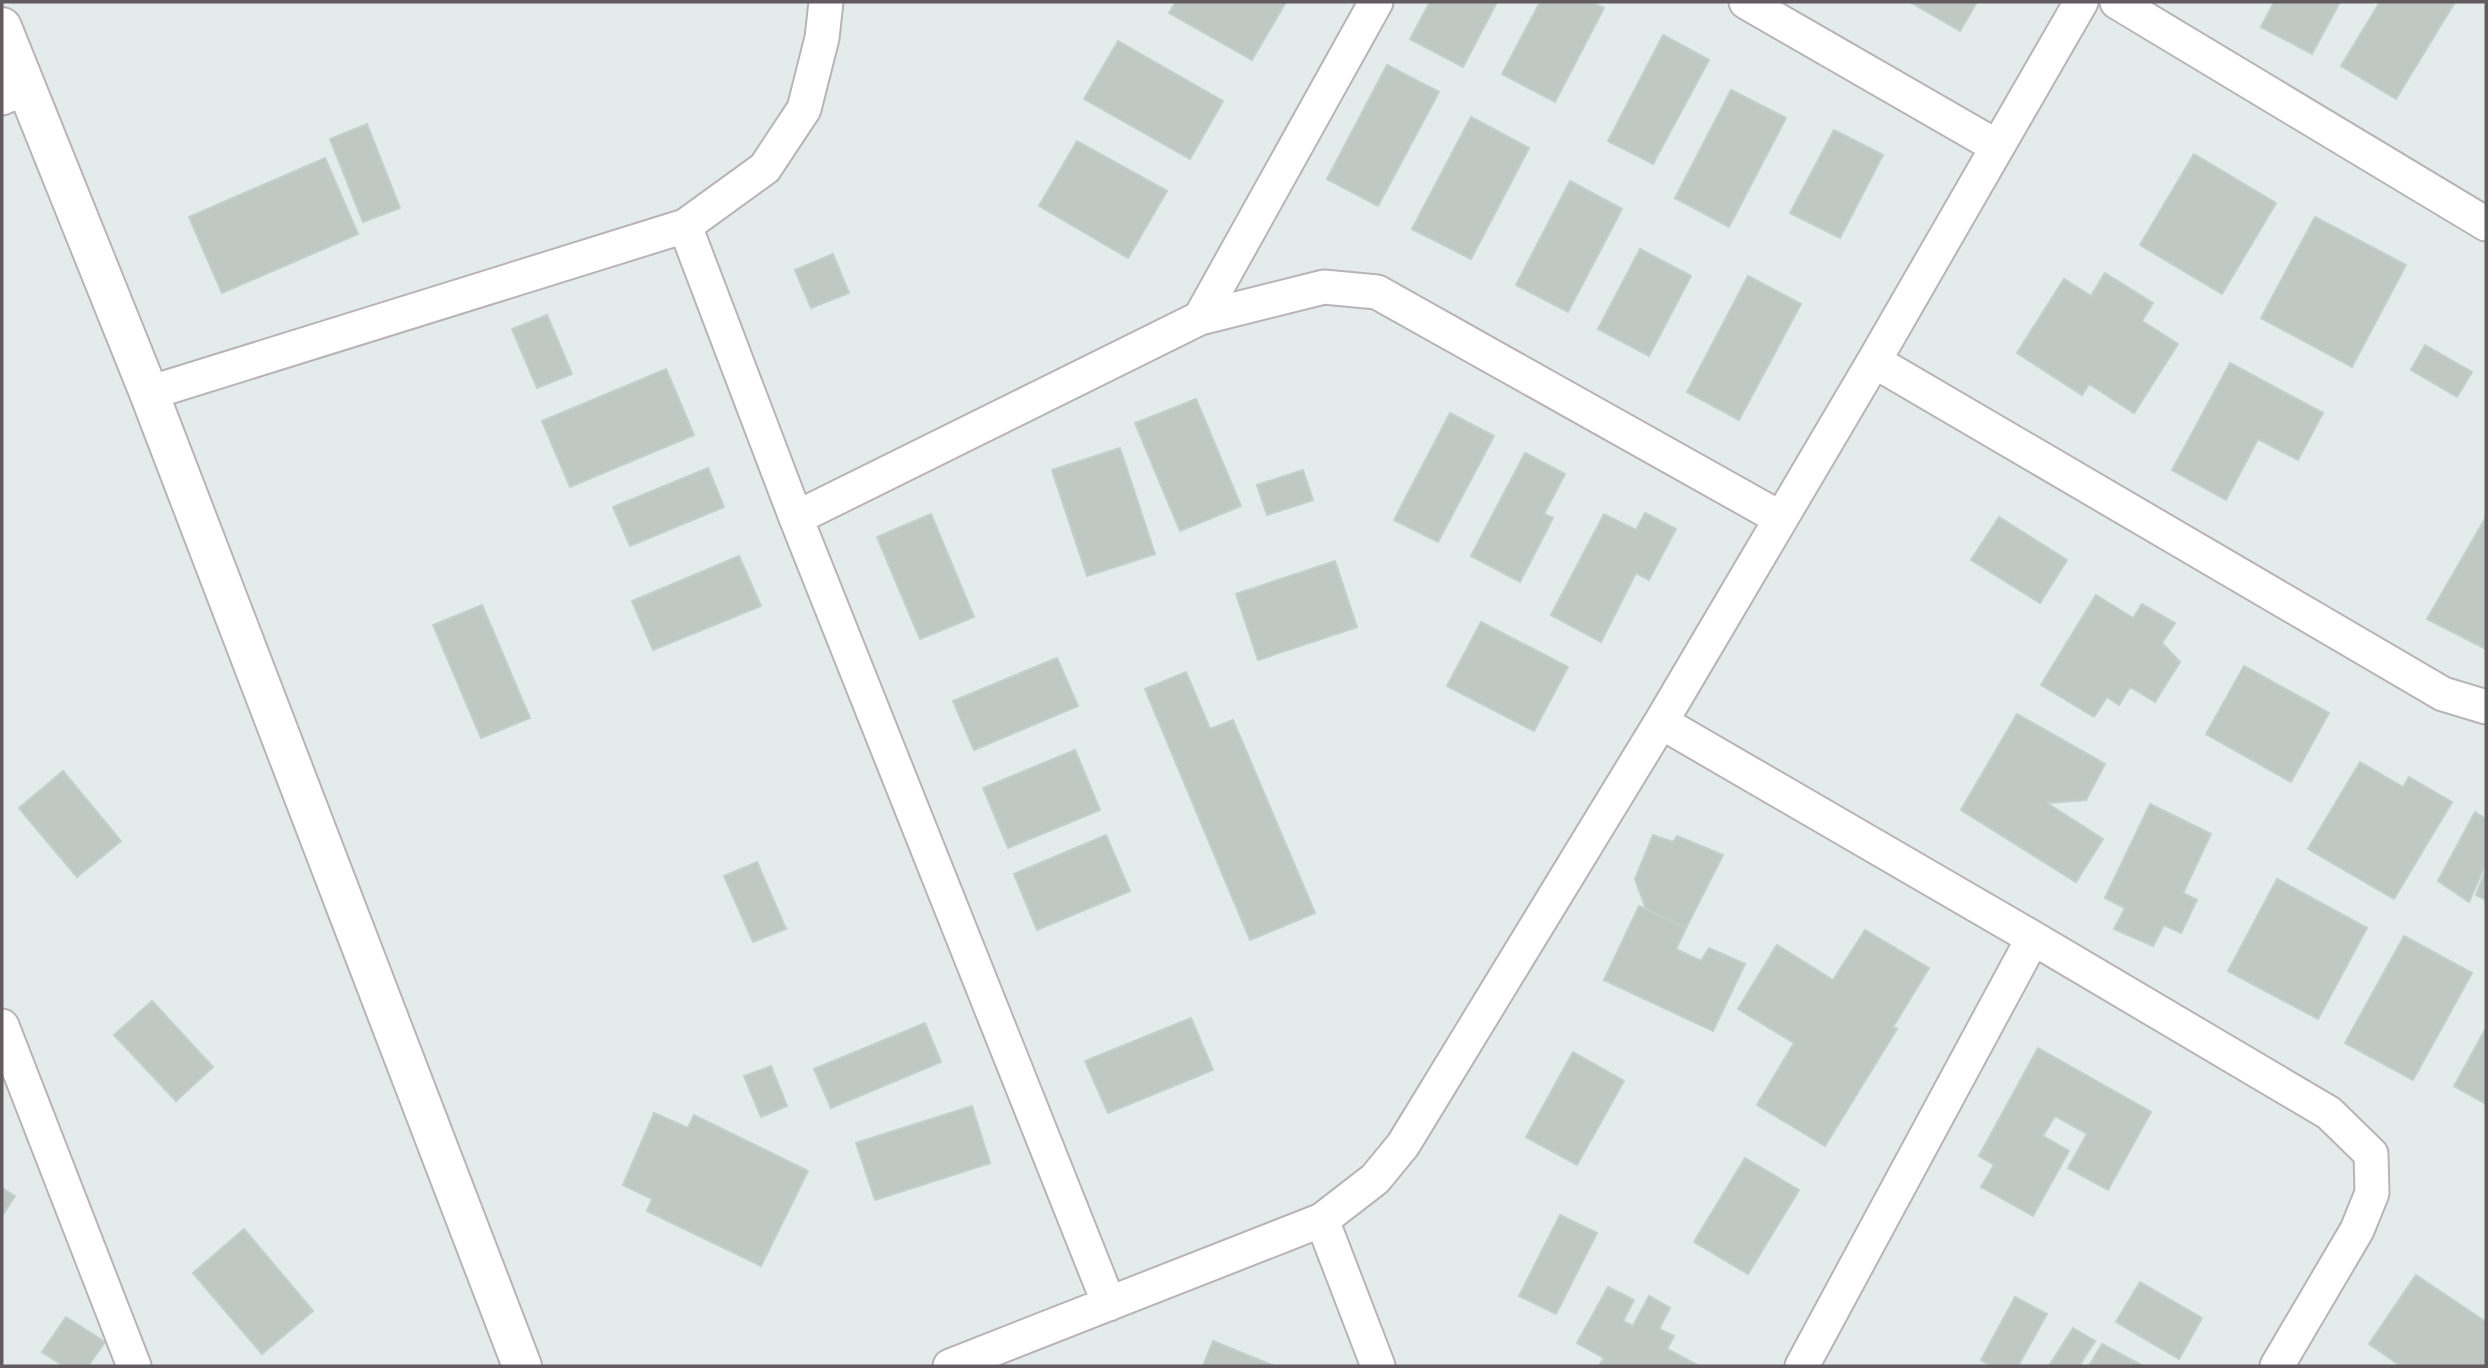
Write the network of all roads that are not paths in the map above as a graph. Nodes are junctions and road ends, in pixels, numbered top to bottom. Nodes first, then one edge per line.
1 (826, 2) edge
2 (1376, 2) edge
3 (1746, 2) edge
4 (2081, 2) edge
5 (2117, 2) edge
6 (2, 27) edge
7 (14, 93) edge
8 (1996, 146) junction
9 (2486, 224) edge
10 (685, 226) junction
11 (1200, 318) junction
12 (1874, 361) junction
13 (149, 393) junction
14 (796, 518) junction
15 (1780, 519) junction
16 (2486, 707) edge
17 (1661, 722) junction
18 (2033, 938) junction
19 (2, 1026) edge
20 (1322, 1220) junction
21 (1109, 1304) junction
22 (134, 1366) edge
23 (522, 1366) edge
24 (950, 1366) edge
25 (1378, 1366) edge
26 (1802, 1366) edge
27 (2277, 1366) edge

1 - 10 street
2 - 11 street
3 - 8 street
4 - 8 street
5 - 9 street
6 - 7 street
7 - 13 street
8 - 12 street
10 - 13 street
10 - 14 street
11 - 14 street
11 - 15 street
12 - 15 street
12 - 16 street
13 - 23 street
14 - 21 street
15 - 17 street
17 - 18 street
17 - 20 street
18 - 26 street
18 - 27 street
19 - 22 street
20 - 21 street
20 - 25 street
21 - 24 street

